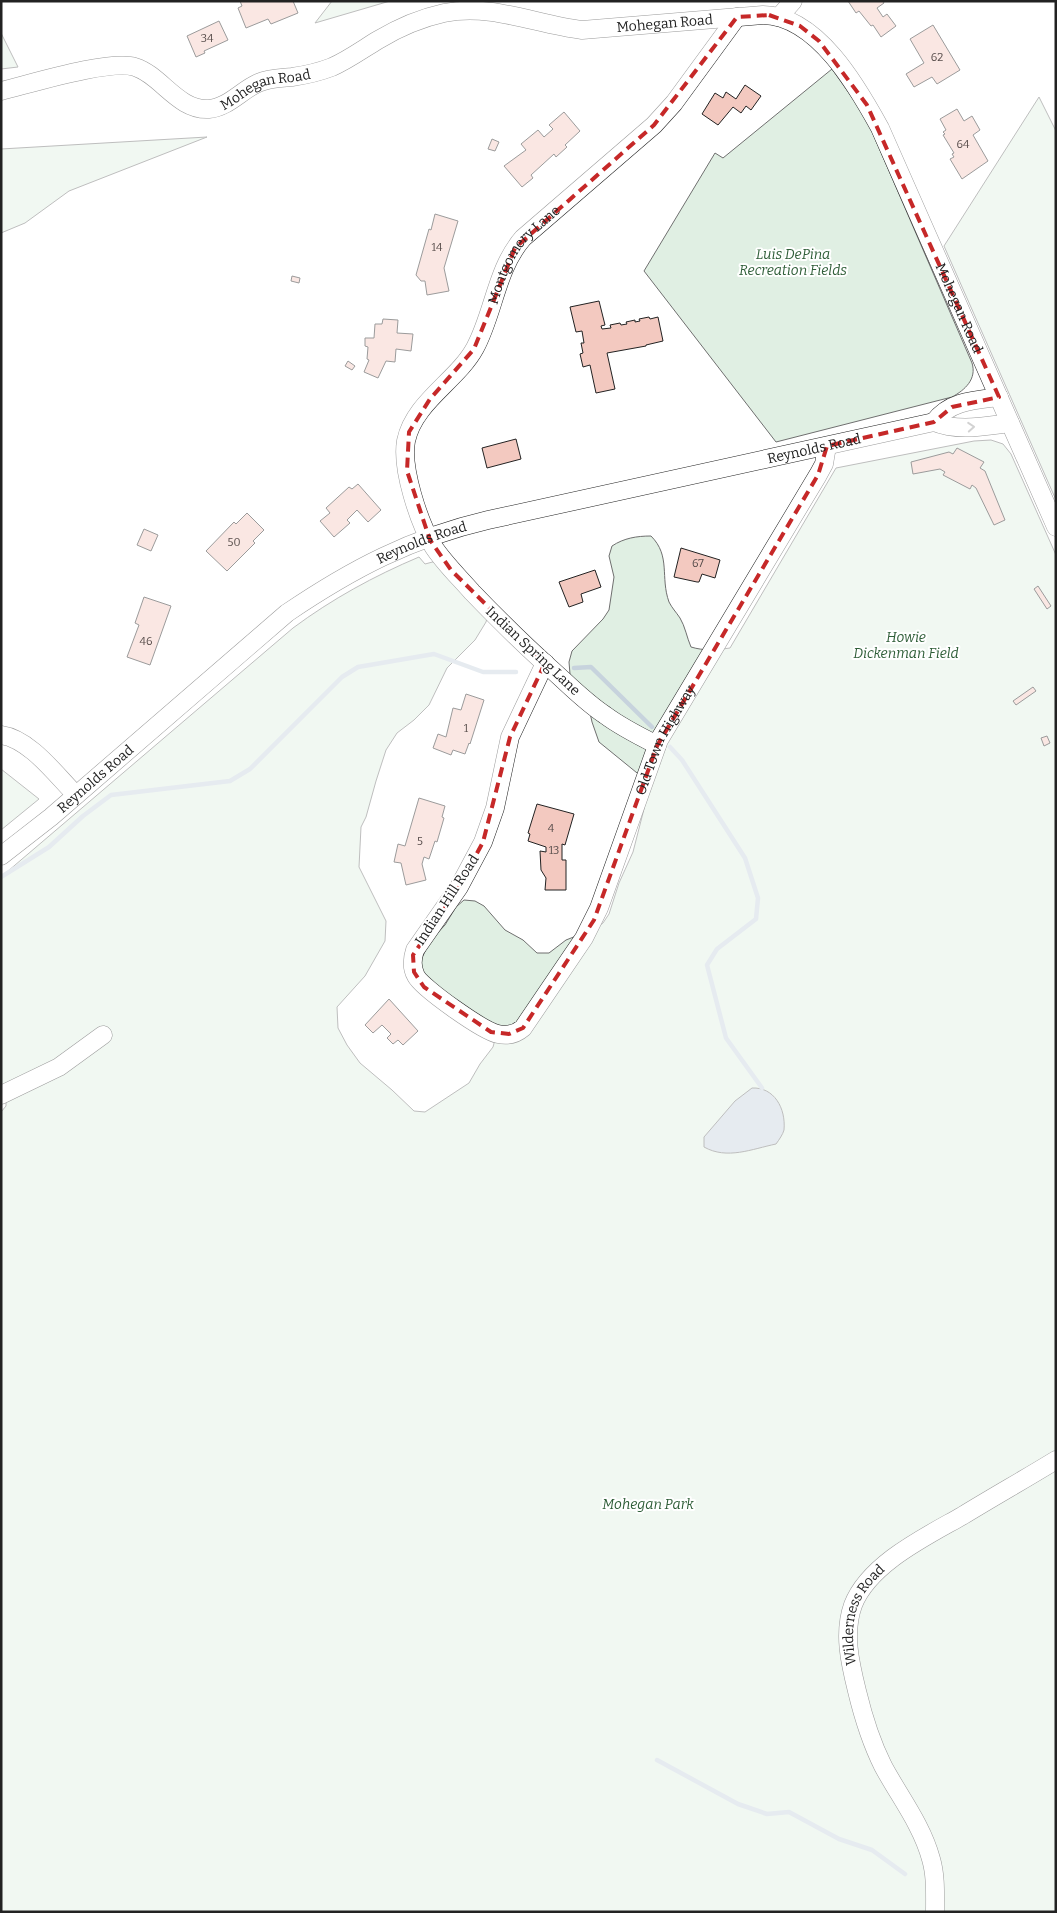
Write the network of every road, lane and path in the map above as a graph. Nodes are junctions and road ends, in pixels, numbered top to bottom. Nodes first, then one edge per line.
1 (792, 1) edge
2 (737, 17) junction
3 (779, 17) junction
4 (1, 91) edge
5 (999, 397) junction
6 (934, 422) junction
7 (1010, 423) junction
8 (827, 446) junction
9 (1056, 527) edge
10 (428, 536) junction
11 (545, 663) junction
12 (1, 735) edge
13 (657, 745) junction
14 (76, 795) junction
15 (1, 856) edge
16 (509, 1034) joint
17 (103, 1035) dead end
18 (1, 1095) edge
19 (1056, 1460) edge
20 (935, 1912) edge

1 - 3 street
2 - 3 street, Mohegan Road
2 - 4 street, Mohegan Road
2 - 10 street, Montgomery Lane
3 - 5 street, Mohegan Road
5 - 6 street, Reynolds Road
5 - 7 street, Mohegan Road
6 -> 7 street, Reynolds Road
6 - 8 street, Reynolds Road
7 - 9 street, Mohegan Road
8 - 10 street, Reynolds Road
8 - 13 street, Old Town Highway
10 - 11 street, Indian Spring Lane
10 - 14 street, Reynolds Road
11 - 13 street, Indian Spring Lane
11 - 16 street, Indian Hill Road
12 - 14 street
13 - 16 street, Old Town Highway
14 - 15 street, Reynolds Road
17 - 18 street
19 - 20 street, Wilderness Road

